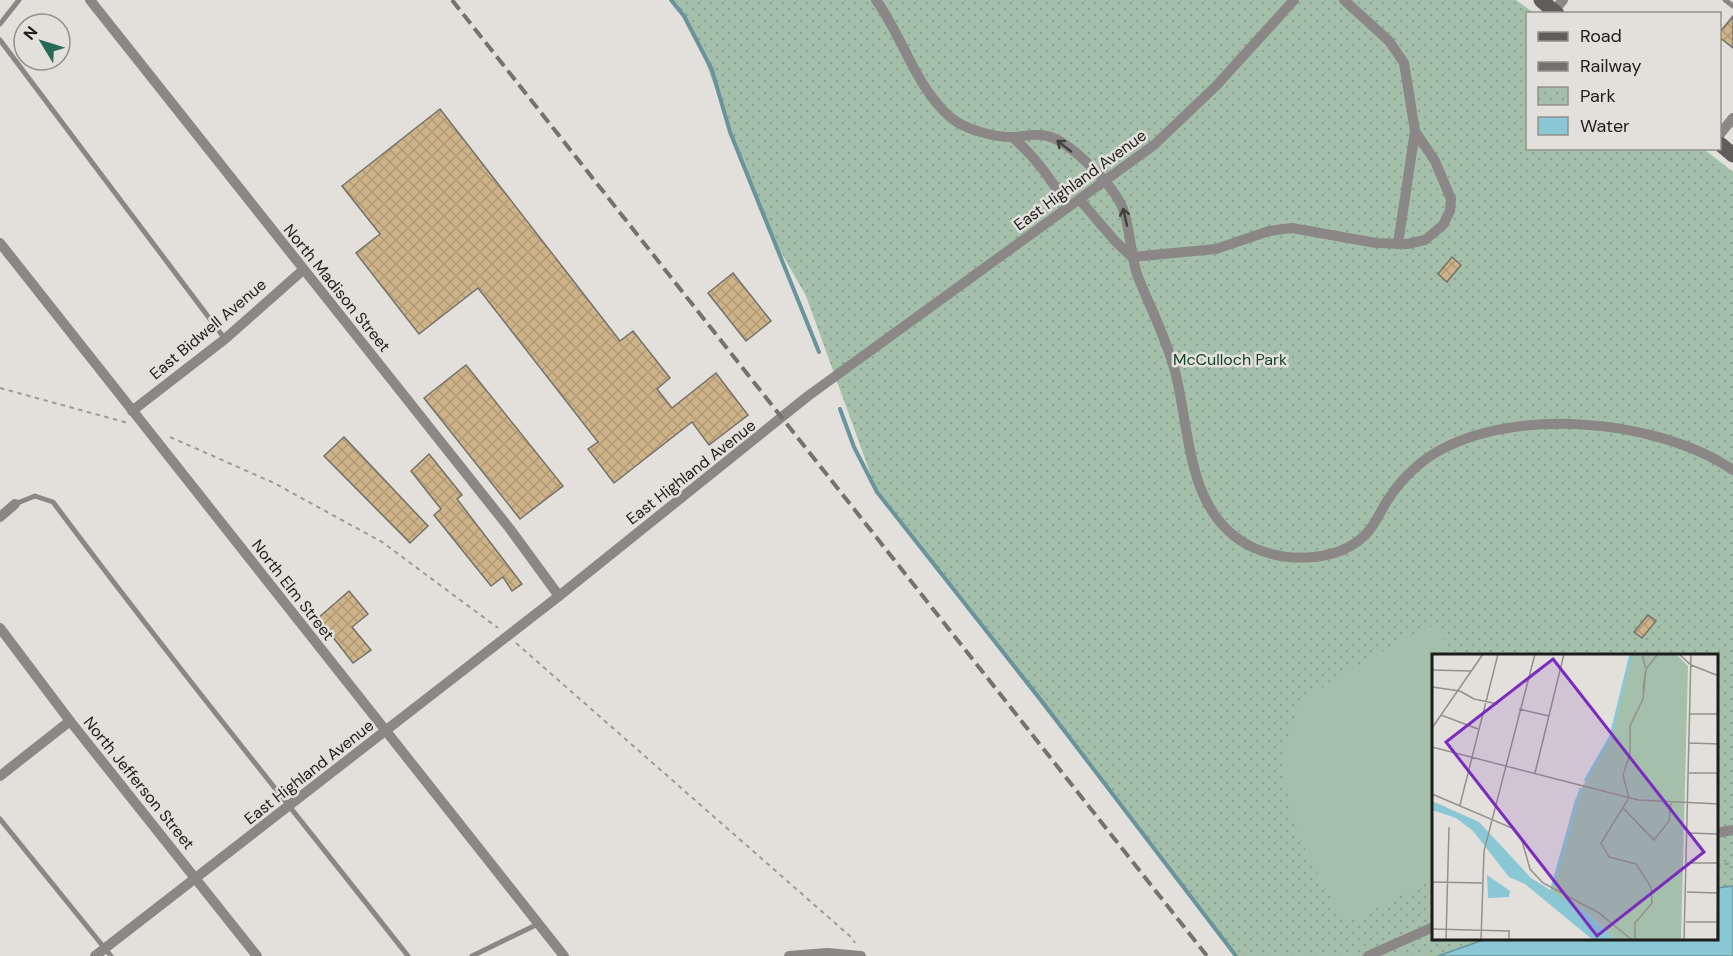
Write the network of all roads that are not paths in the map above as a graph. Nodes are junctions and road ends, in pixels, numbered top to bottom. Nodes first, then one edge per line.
1 (19, 0) edge
2 (90, 0) edge
3 (876, 0) edge
4 (1294, 0) edge
5 (1344, 0) edge
6 (1541, 0) edge
7 (1725, 0) edge
8 (1733, 6) edge
9 (1558, 8) edge
10 (0, 24) edge
11 (0, 40) edge
12 (1733, 118) edge
13 (1415, 131) junction
14 (1721, 132) edge
15 (1012, 137) junction
16 (1721, 146) edge
17 (1733, 155) edge
18 (1107, 182) junction
19 (1080, 200) junction
20 (1068, 207) junction
21 (0, 243) edge
22 (1398, 244) junction
23 (1132, 257) junction
24 (303, 270) junction
25 (225, 339) junction
26 (132, 411) junction
27 (1733, 470) edge
28 (15, 504) joint
29 (0, 517) edge
30 (560, 596) junction
31 (0, 628) edge
32 (70, 721) junction
33 (386, 731) junction
34 (0, 776) edge
35 (291, 805) junction
36 (0, 819) edge
37 (1733, 830) edge
38 (1718, 833) edge
39 (195, 877) junction
40 (539, 924) junction
41 (1432, 927) edge
42 (108, 952) edge
43 (95, 956) edge
44 (257, 956) edge
45 (408, 956) edge
46 (472, 956) edge
47 (564, 956) edge
48 (789, 956) edge
49 (861, 956) edge
50 (1368, 956) edge

1 - 10 lane
2 - 24 street, North Madison Street
3 - 15 street
4 - 18 street, East Highland Avenue
5 - 13 street
6 - 9 main road
7 - 8 lane
11 - 25 lane
12 - 14 street
13 - 22 street
13 - 22 street
18 -> 15 street
15 - 20 street
16 - 17 main road
18 - 19 street, East Highland Avenue
23 -> 18 street
19 - 20 street, East Highland Avenue
19 - 23 street
20 - 30 street, East Highland Avenue
21 - 26 street, North Elm Street
22 - 23 street
23 - 27 street
24 - 25 street, East Bidwell Avenue
24 - 30 street, North Madison Street
25 - 26 street, East Bidwell Avenue
26 - 33 street, North Elm Street
28 - 29 street
28 - 35 lane
30 - 33 street, East Highland Avenue
31 - 32 street, North Jefferson Street
32 - 34 street
32 - 39 street, North Jefferson Street
33 - 35 street, East Highland Avenue
33 - 40 street, North Elm Street
35 - 39 street, East Highland Avenue
35 - 45 lane
36 - 42 lane
37 - 38 street
39 - 42 street, East Highland Avenue
39 - 44 street, North Jefferson Street
40 - 46 lane
40 - 47 street, North Elm Street
41 - 50 street
42 - 43 street, East Highland Avenue
48 - 49 street

